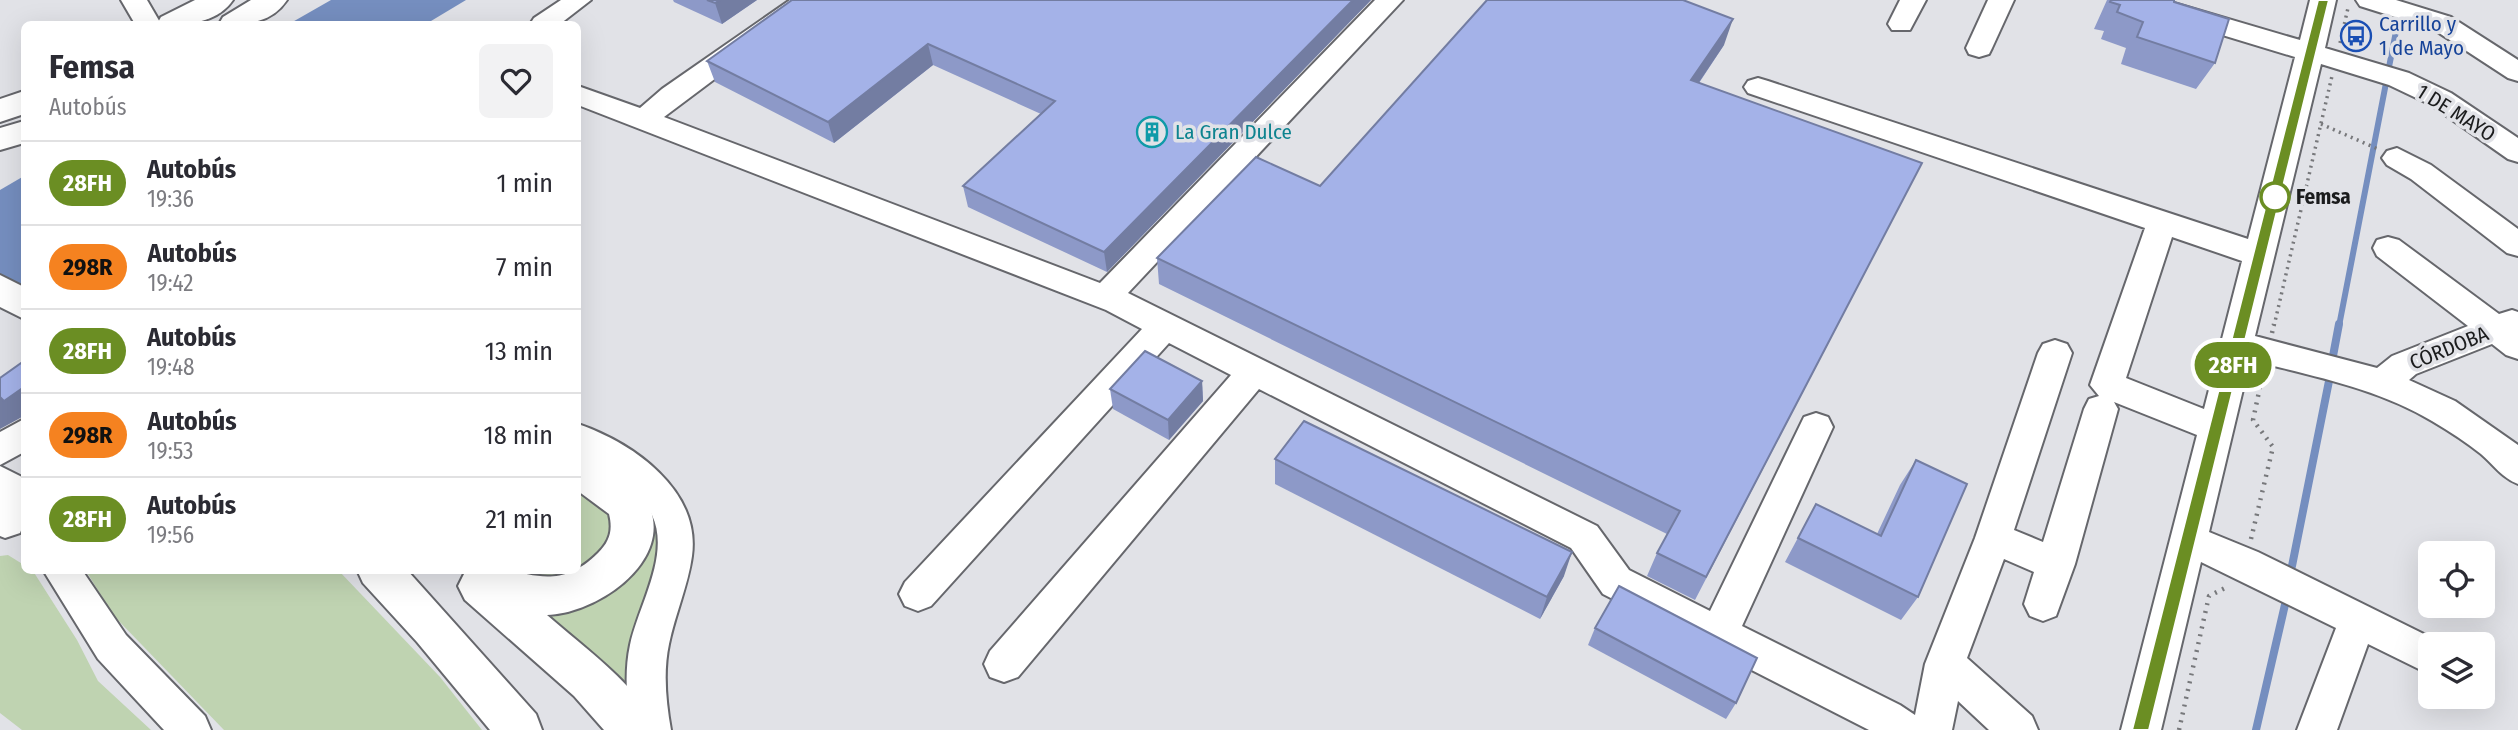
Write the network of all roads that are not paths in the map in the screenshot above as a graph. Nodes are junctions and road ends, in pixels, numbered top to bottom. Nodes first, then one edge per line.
1 (134, 0) edge
2 (218, 0) edge
3 (243, 0) edge
4 (272, 0) edge
5 (578, 0) edge
6 (807, 0) edge
7 (1390, 0) edge
8 (1913, 0) edge
9 (2001, 0) edge
10 (2136, 0) edge
11 (2234, 0) edge
12 (2323, 0) edge
13 (2369, 0) edge
14 (146, 21) edge
15 (178, 21) edge
16 (204, 21) edge
17 (239, 21) edge
18 (546, 21) edge
19 (1900, 24) dead end
20 (2226, 26) junction
21 (1979, 48) dead end
22 (2312, 51) junction
23 (2518, 72) edge
24 (1758, 87) dead end
25 (21, 88) edge
26 (0, 96) edge
27 (581, 96) edge
28 (21, 104) edge
29 (0, 111) edge
30 (644, 120) junction
31 (21, 133) edge
32 (0, 139) edge
33 (2518, 152) edge
34 (2397, 158) dead end
35 (2161, 224) junction
36 (2518, 245) edge
37 (2388, 248) dead end
38 (2260, 255) junction
39 (0, 289) edge
40 (1105, 297) junction
41 (21, 303) edge
42 (1166, 326) junction
43 (2513, 336) edge
44 (2238, 345) junction
45 (2055, 353) dead end
46 (1254, 371) junction
47 (2385, 382) junction
48 (2101, 409) dead end
49 (1816, 427) dead end
50 (2216, 428) junction
51 (581, 440) edge
52 (21, 447) edge
53 (2518, 469) edge
54 (581, 473) edge
55 (10, 497) edge
56 (1993, 538) junction
57 (2188, 540) junction
58 (2056, 564) junction
59 (64, 574) edge
60 (382, 574) edge
61 (470, 578) edge
62 (918, 594) dead end
63 (2043, 604) dead end
64 (2358, 619) junction
65 (1719, 634) junction
66 (2418, 649) edge
67 (1004, 664) dead end
68 (1945, 664) junction
69 (191, 730) edge
70 (519, 730) edge
71 (635, 730) edge
72 (651, 730) edge
73 (1902, 730) edge
74 (1933, 730) edge
75 (2018, 730) edge
76 (2141, 730) edge
77 (2317, 730) edge

1 - 14 street
2 - 15 main road
3 - 16 main road
4 - 17 main road
5 - 18 street
6 - 30 street
7 - 40 street
8 - 19 street
9 - 21 street
10 - 20 street, 1 DE MAYO
11 - 20 street
12 - 22 street
13 - 23 street
20 - 22 street, 1 DE MAYO
22 - 33 street, 1 DE MAYO
22 - 38 street
24 - 35 street
25 - 26 main road
27 - 30 street
28 - 29 main road
30 - 40 street
31 - 32 main road
34 - 36 street
35 - 38 street
35 - 50 street
37 - 43 street
38 - 44 street
39 - 41 main road
40 - 42 street
42 - 46 street
42 - 62 street
43 - 47 street, CÓRDOBA
44 - 47 street
44 - 50 street
45 - 56 street
46 - 65 street
46 - 67 street
47 - 53 street
48 - 58 street
49 - 65 street
50 - 57 street
51 - 72 street
52 - 55 street
54 - 61 main road
56 - 58 street
56 - 68 street
57 - 64 street
57 - 76 street
58 - 63 street
59 - 69 street
60 - 70 main road
61 - 71 main road
64 - 66 street
64 - 77 street
65 - 73 street
68 - 74 street
68 - 75 street

